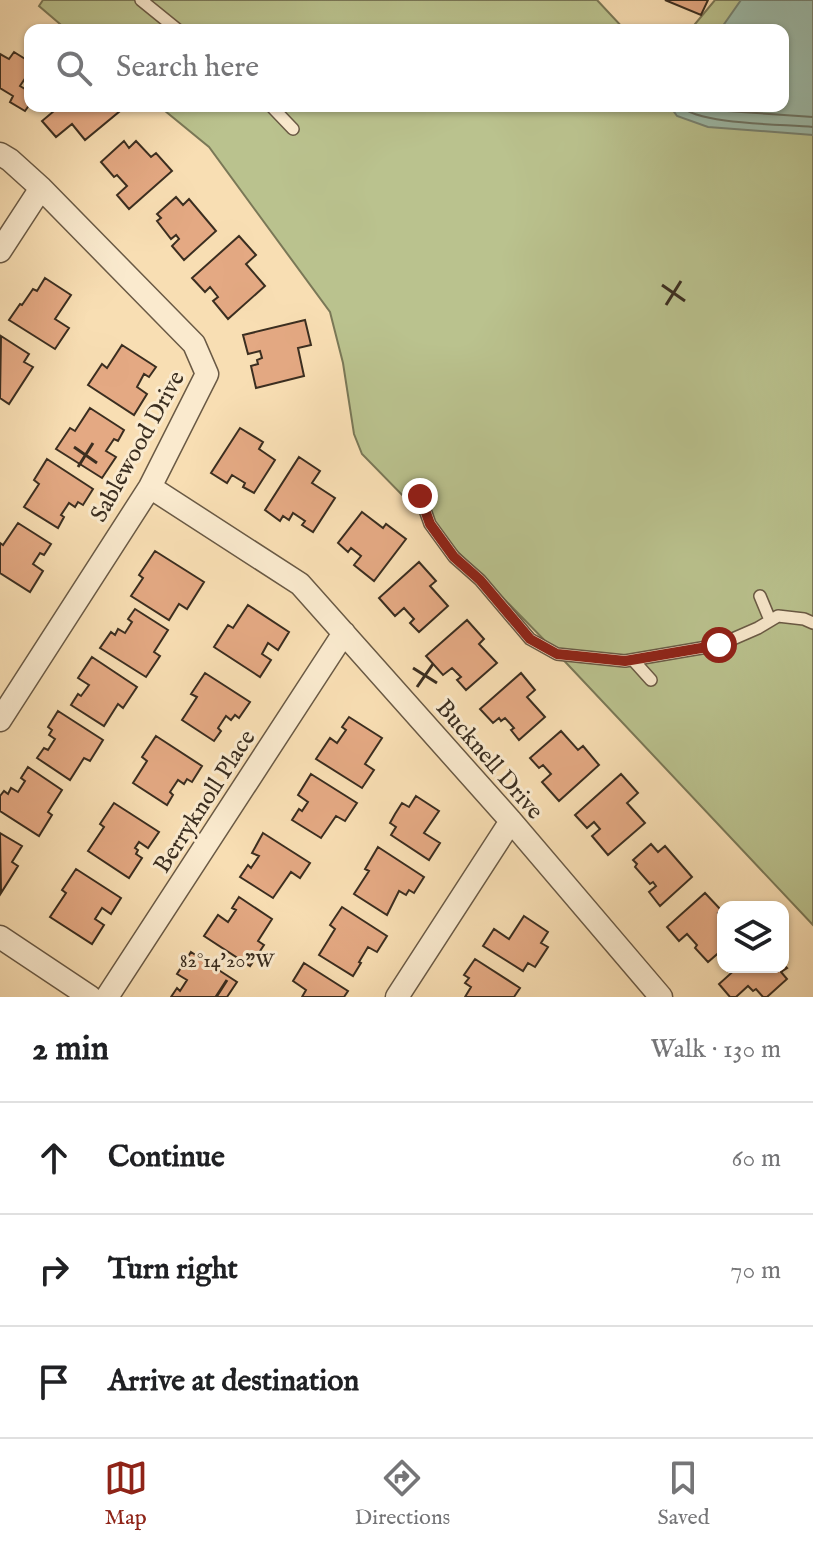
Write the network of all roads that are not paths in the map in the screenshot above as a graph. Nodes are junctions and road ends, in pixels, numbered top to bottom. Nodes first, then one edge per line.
1 (141, 0) edge
2 (171, 24) edge
3 (277, 112) edge
4 (293, 129) dead end
5 (0, 154) edge
6 (41, 188) junction
7 (0, 251) edge
8 (150, 487) junction
9 (420, 496) dead end
10 (760, 596) dead end
11 (770, 620) junction
12 (813, 623) edge
13 (344, 633) junction
14 (633, 660) junction
15 (651, 680) dead end
16 (0, 720) edge
17 (511, 821) junction
18 (0, 937) edge
19 (90, 997) edge
20 (107, 997) edge
21 (397, 997) edge
22 (661, 997) edge

1 - 2 lane
3 - 4 lane
5 - 6 street, Sablewood Drive
6 - 7 street
6 - 8 street, Sablewood Drive
8 - 13 street, Bucknell Drive
8 - 16 street, Sablewood Drive
9 - 14 lane
10 - 11 lane
11 - 12 lane
11 - 14 lane
13 - 17 street, Bucknell Drive
13 - 20 street, Berryknoll Place
14 - 15 lane
17 - 21 street
17 - 22 street, Bucknell Drive
18 - 19 street

